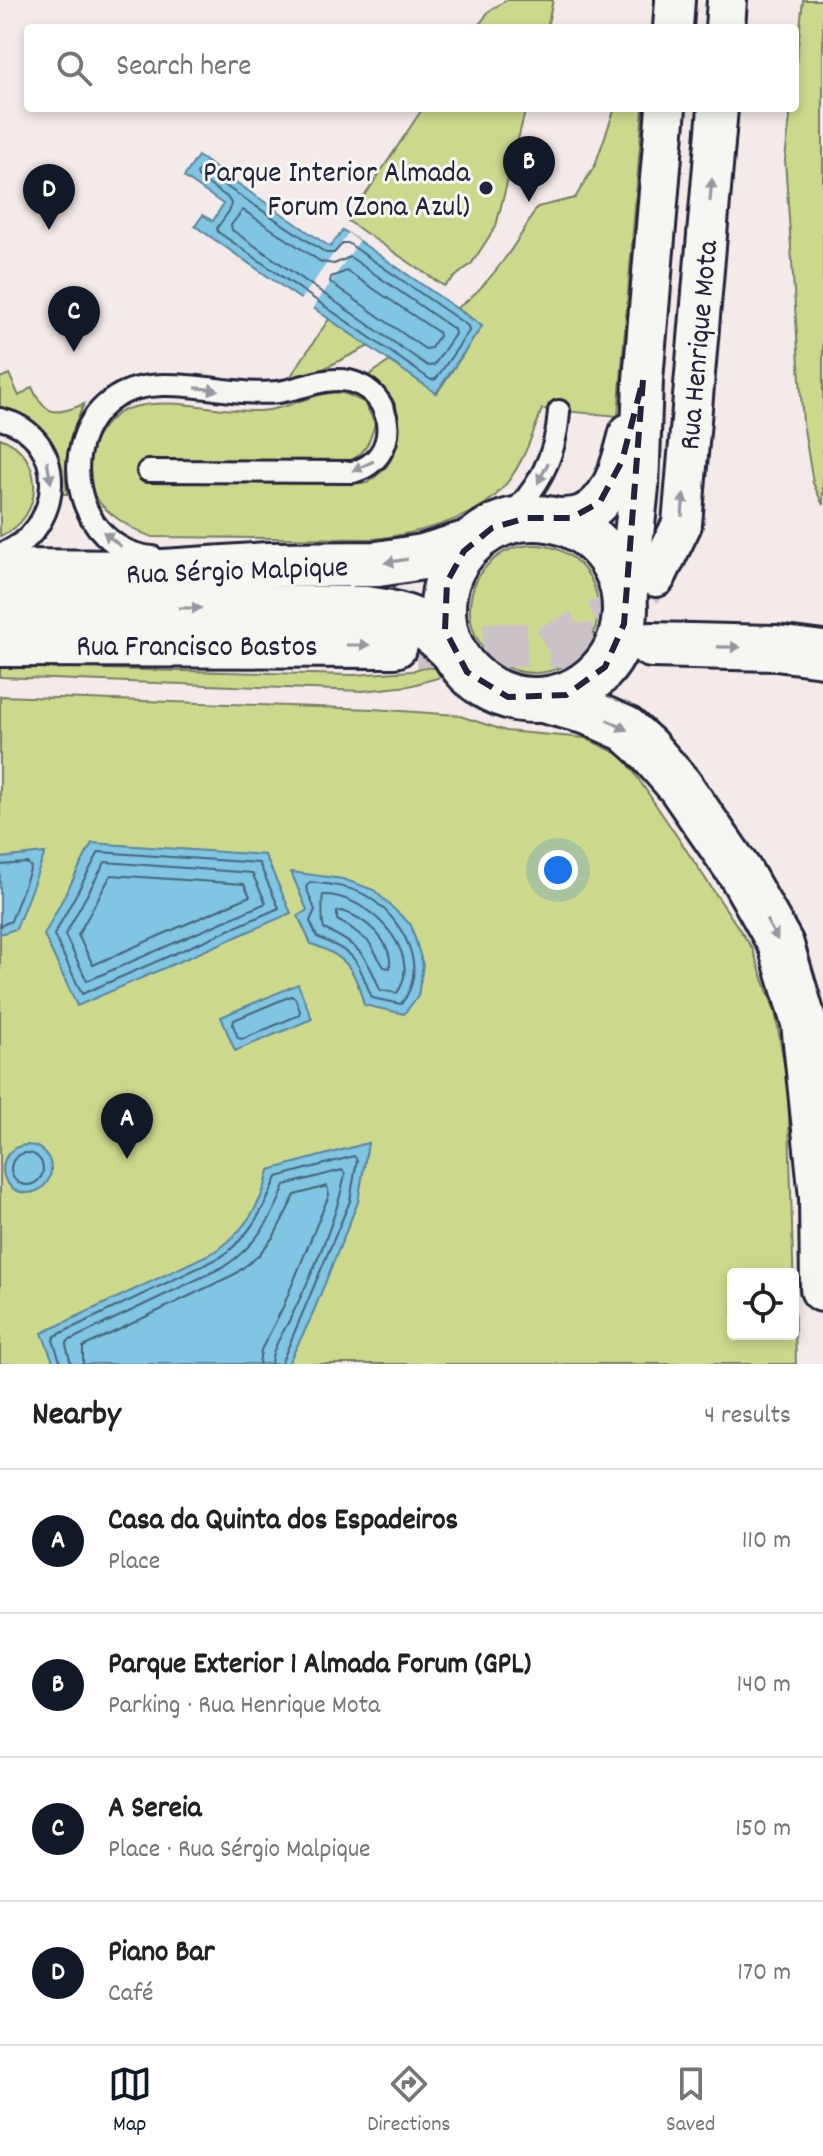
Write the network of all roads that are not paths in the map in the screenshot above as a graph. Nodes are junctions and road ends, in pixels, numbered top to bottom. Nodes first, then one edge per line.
1 (675, 0) edge
2 (727, 0) edge
3 (673, 24) edge
4 (725, 24) edge
5 (666, 112) edge
6 (718, 112) edge
7 (643, 380) junction
8 (559, 411) dead end
9 (0, 419) edge
10 (148, 471) dead end
11 (549, 518) junction
12 (487, 532) junction
13 (0, 554) edge
14 (268, 565) junction
15 (0, 572) edge
16 (656, 577) tunnel mouth
17 (0, 608) edge
18 (639, 629) junction
19 (0, 644) edge
20 (395, 645) tunnel mouth
21 (454, 652) junction
22 (823, 654) edge
23 (543, 700) junction
24 (823, 1289) edge

1 - 3 street
2 - 4 street
5 - 7 street, Rua Henrique Mota
16 -> 6 street, Rua Henrique Mota
7 - 11 street, Rua Henrique Mota
7 - 18 street, Rua Henrique Mota
8 -> 12 lane
9 -> 13 lane
14 -> 10 lane
11 - 12 street
11 - 18 street
12 -> 14 street, Rua Sérgio Malpique
12 - 21 street
14 - 15 street, Rua Sérgio Malpique
17 -> 21 street, Rua Sérgio Malpique
18 -> 22 street
18 - 23 street
19 -> 20 street, Rua Francisco Bastos
21 - 23 street
23 -> 24 street

